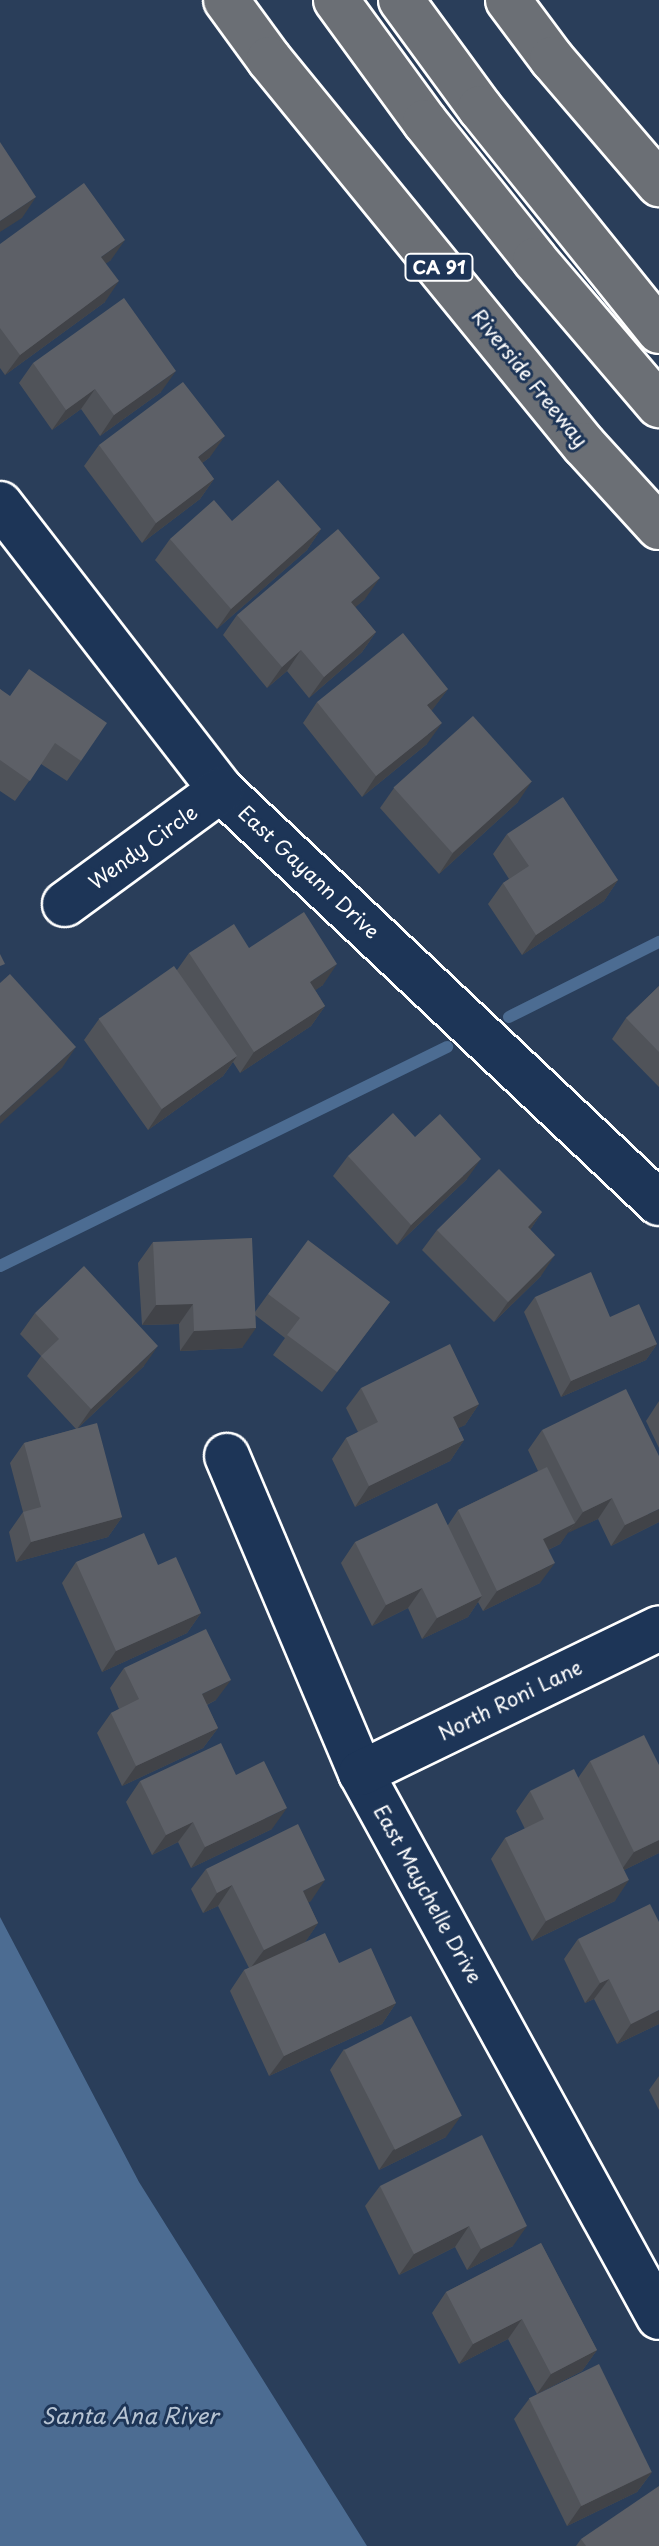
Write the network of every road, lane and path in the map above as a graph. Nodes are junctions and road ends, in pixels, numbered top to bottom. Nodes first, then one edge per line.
1 (226, 0) edge
2 (336, 0) edge
3 (401, 0) edge
4 (508, 0) edge
5 (659, 184) edge
6 (659, 331) edge
7 (659, 405) edge
8 (0, 504) edge
9 (659, 527) edge
10 (221, 790) junction
11 (65, 904) dead end
12 (659, 1203) edge
13 (227, 1456) dead end
14 (659, 1628) edge
15 (361, 1773) junction
16 (659, 2317) edge

1 - 9 highway, Riverside Freeway / CA 91
2 - 7 highway
3 - 6 highway
4 - 5 highway
8 - 10 street, East Gayann Drive
10 - 11 street, Wendy Circle
10 - 12 street, East Gayann Drive
13 - 15 street, East Maychelle Drive
14 - 15 street, North Roni Lane
15 - 16 street, East Maychelle Drive

